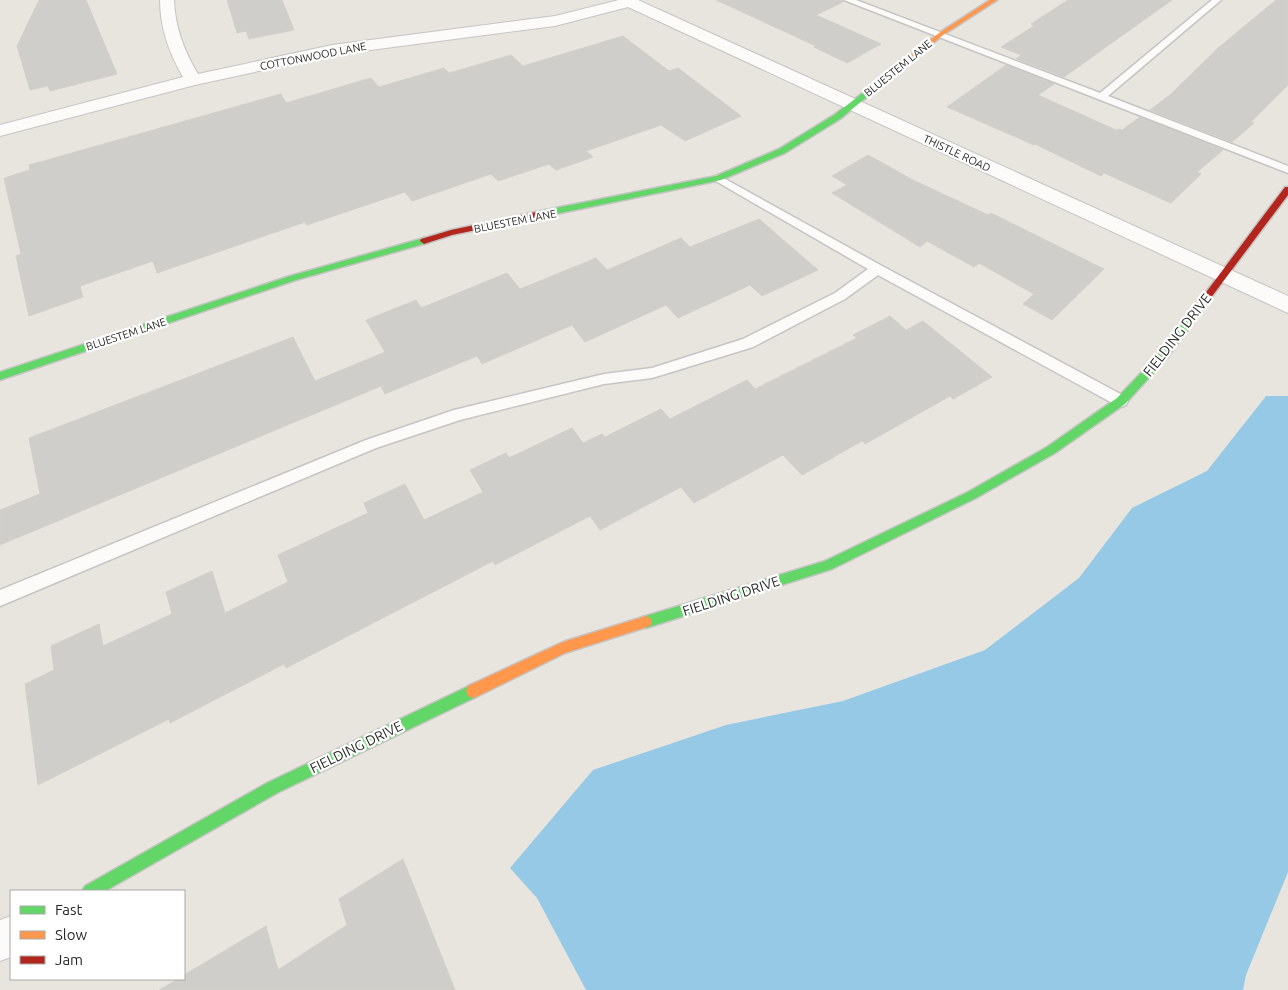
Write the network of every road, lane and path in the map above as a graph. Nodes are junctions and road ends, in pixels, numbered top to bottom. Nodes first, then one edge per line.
1 (167, 0) edge
2 (848, 0) edge
3 (994, 0) edge
4 (1216, 0) edge
5 (627, 1) edge
6 (941, 34) junction
7 (193, 80) junction
8 (1101, 97) junction
9 (852, 105) junction
10 (0, 131) edge
11 (1288, 170) edge
12 (718, 178) junction
13 (1288, 189) edge
14 (877, 269) junction
15 (1224, 275) junction
16 (1288, 305) edge
17 (0, 376) edge
18 (1121, 401) junction
19 (0, 598) edge
20 (92, 890) edge

1 - 7 street
2 - 6 lane
3 - 6 street, BLUESTEM LANE
4 - 8 lane
5 - 7 street, COTTONWOOD LANE
5 - 9 street, THISTLE ROAD
6 - 8 lane
6 - 9 street, BLUESTEM LANE
7 - 10 street, COTTONWOOD LANE
8 - 11 lane
9 - 12 street, BLUESTEM LANE
9 - 15 street, THISTLE ROAD
12 - 14 lane
12 - 17 street, BLUESTEM LANE
13 - 15 street, FIELDING DRIVE
14 - 18 lane
14 - 19 lane
15 - 16 street, THISTLE ROAD
15 - 18 street, FIELDING DRIVE
18 - 20 street, FIELDING DRIVE

